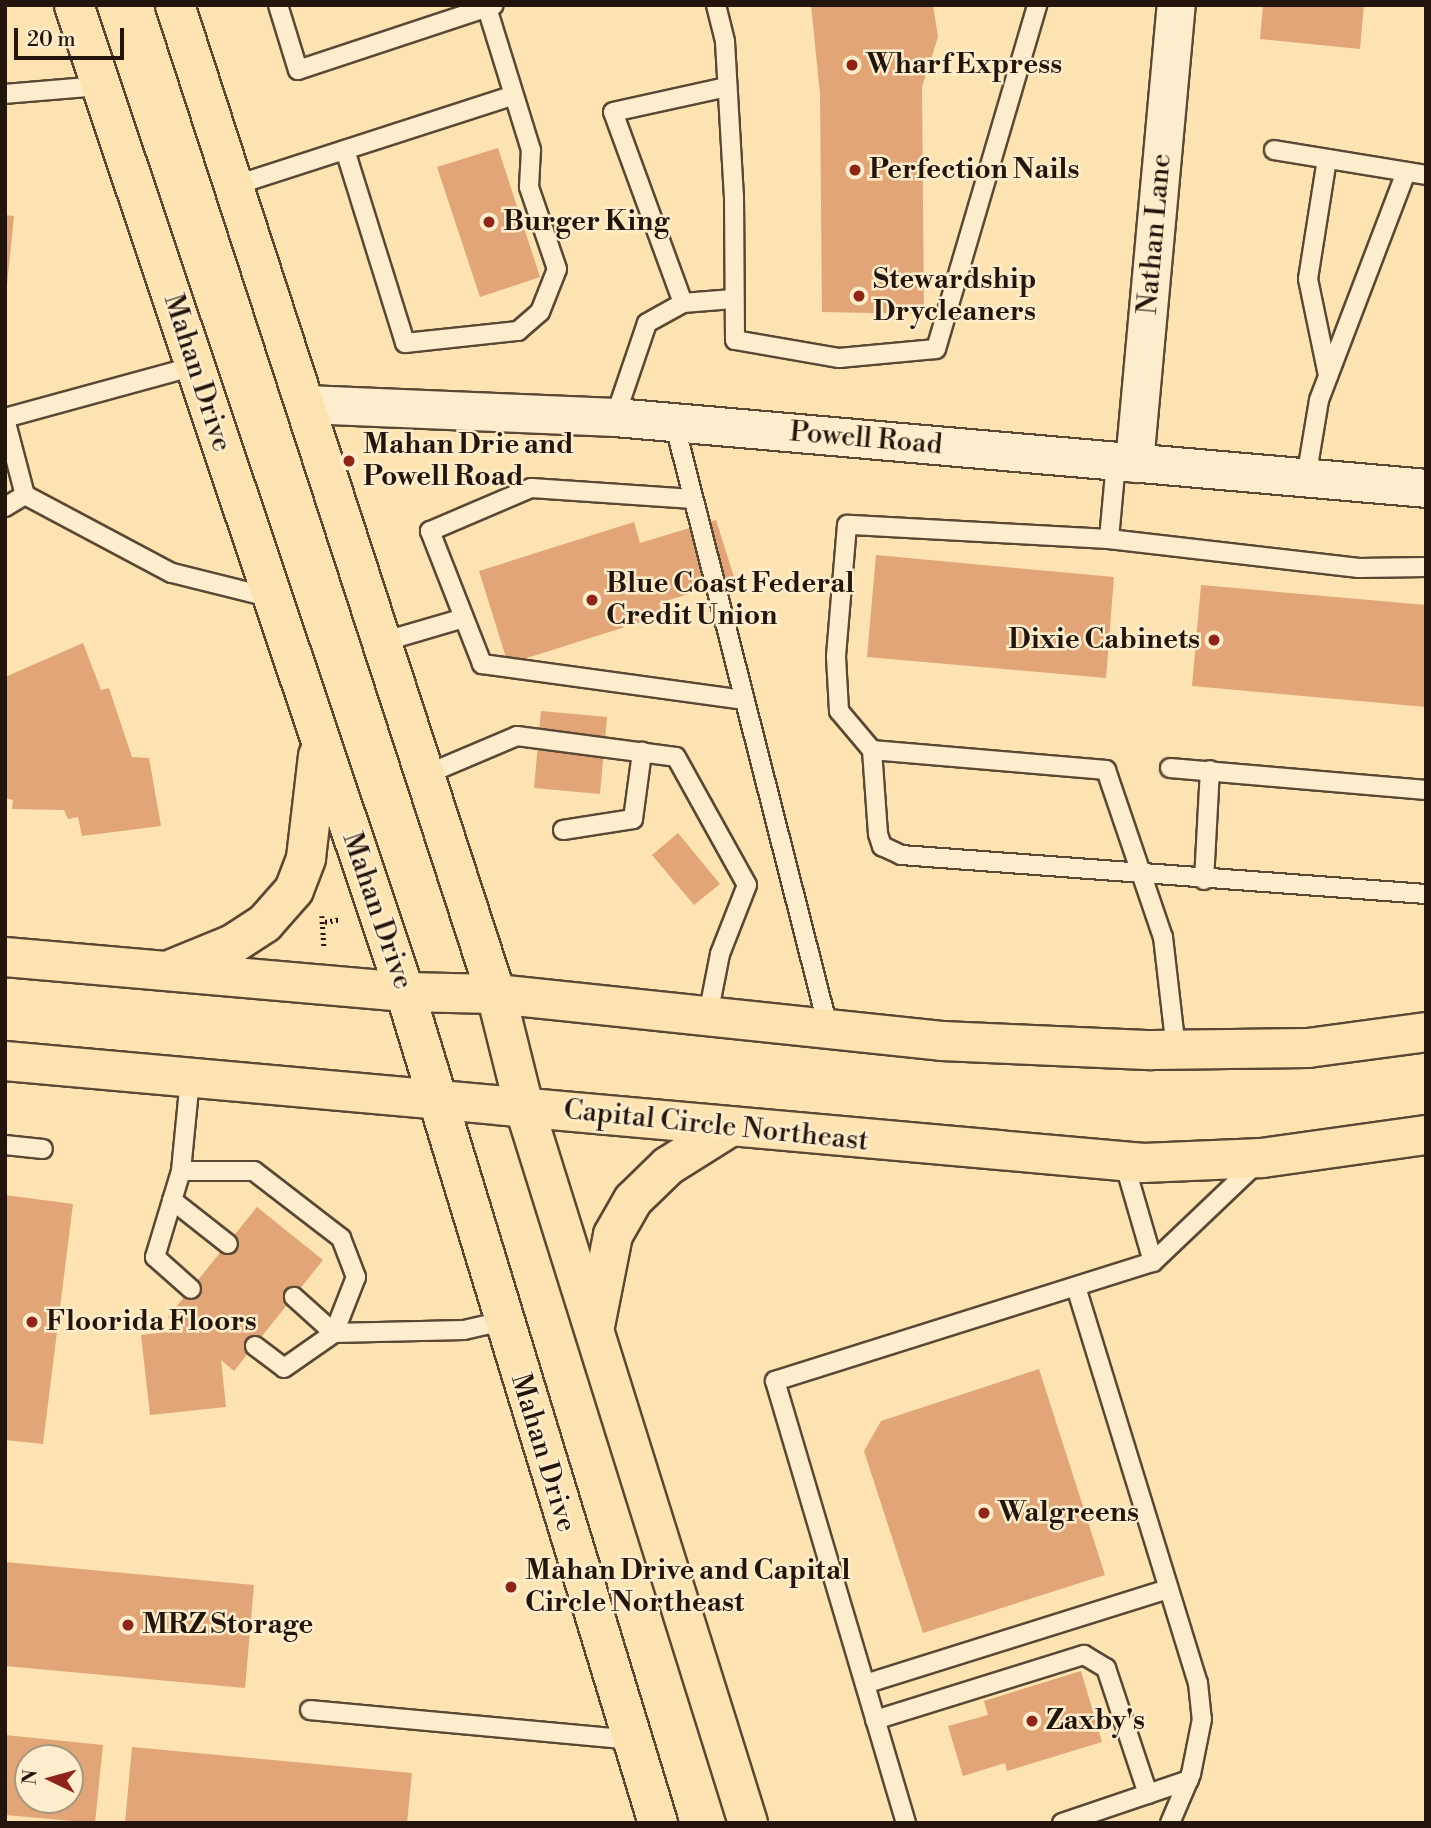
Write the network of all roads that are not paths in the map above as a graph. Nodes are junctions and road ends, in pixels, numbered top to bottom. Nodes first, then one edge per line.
1 (74, 5) edge
2 (175, 5) edge
3 (278, 5) edge
4 (716, 5) edge
5 (1037, 5) edge
6 (1176, 5) edge
7 (491, 6) edge
8 (100, 86) junction
9 (727, 87) junction
10 (5, 94) edge
11 (512, 96) junction
12 (345, 150) junction
13 (1274, 150) dead end
14 (1327, 159) junction
15 (1406, 172) junction
16 (1426, 175) edge
17 (233, 186) junction
18 (733, 299) junction
19 (682, 303) junction
20 (195, 366) junction
21 (1328, 376) junction
22 (306, 404) junction
23 (615, 417) junction
24 (5, 419) edge
25 (674, 422) junction
26 (1125, 462) junction
27 (1306, 478) junction
28 (1426, 488) edge
29 (25, 495) junction
30 (693, 499) junction
31 (5, 507) edge
32 (1109, 539) junction
33 (1426, 567) edge
34 (272, 598) junction
35 (464, 618) junction
36 (382, 642) junction
37 (744, 700) junction
38 (320, 743) junction
39 (872, 750) junction
40 (642, 752) junction
41 (1170, 768) dead end
42 (1210, 771) junction
43 (425, 775) junction
44 (1426, 790) edge
45 (563, 830) dead end
46 (1142, 875) junction
47 (1204, 880) junction
48 (1426, 894) edge
49 (5, 957) edge
50 (166, 971) junction
51 (405, 992) junction
52 (496, 994) junction
53 (708, 1015) junction
54 (828, 1027) junction
55 (1426, 1032) edge
56 (1176, 1050) junction
57 (5, 1061) edge
58 (190, 1079) junction
59 (434, 1100) junction
60 (524, 1106) junction
61 (730, 1127) junction
62 (1426, 1135) edge
63 (5, 1145) edge
64 (43, 1149) dead end
65 (1262, 1158) junction
66 (1124, 1161) junction
67 (181, 1171) junction
68 (172, 1200) junction
69 (228, 1244) dead end
70 (1153, 1262) junction
71 (1076, 1287) junction
72 (191, 1289) dead end
73 (294, 1297) dead end
74 (502, 1321) junction
75 (594, 1328) junction
76 (334, 1333) junction
77 (255, 1346) dead end
78 (1169, 1589) junction
79 (865, 1684) junction
80 (310, 1710) dead end
81 (876, 1720) junction
82 (633, 1740) junction
83 (1189, 1780) junction
84 (1148, 1794) junction
85 (658, 1823) edge
86 (748, 1823) edge
87 (906, 1823) edge
88 (1062, 1823) edge
89 (1170, 1823) edge

1 - 8 main road, Mahan Drive
2 - 17 main road
3 - 7 lane
4 - 9 lane
5 - 18 lane
6 - 26 street, Nathan Lane
7 - 11 lane
8 - 10 lane
8 - 20 main road, Mahan Drive
9 - 18 lane
9 - 19 lane
11 - 12 lane
11 - 12 lane
12 - 17 lane
13 - 14 lane
14 - 15 lane
14 - 21 lane
15 - 16 lane
15 - 21 lane
17 - 22 main road
18 - 19 lane
19 - 23 lane
20 - 24 lane
20 - 34 main road, Mahan Drive
21 - 27 lane
22 - 23 street, Powell Road
22 - 36 main road
23 - 25 street, Powell Road
24 - 29 lane
25 - 26 street, Powell Road
25 - 30 lane
26 - 27 street, Powell Road
26 - 32 lane
27 - 28 street, Powell Road
29 - 31 lane
29 - 34 lane
30 - 35 lane
30 - 37 lane
32 - 33 lane
32 - 39 lane
34 - 38 main road, Mahan Drive
35 - 36 lane
35 - 37 lane
36 - 43 main road
37 - 54 lane
38 - 50 main road
38 - 51 main road, Mahan Drive
39 - 46 lane
39 - 46 lane
40 - 43 lane
40 - 45 lane
40 - 53 lane
41 - 42 lane
42 - 44 lane
42 - 47 lane
43 - 52 main road
46 - 47 lane
46 - 56 lane
47 - 48 lane
49 - 50 main road
50 - 51 main road
51 - 52 main road
51 - 59 main road, Mahan Drive
52 - 53 main road
52 - 60 main road
53 - 54 main road
54 - 56 main road
55 - 56 main road
57 - 58 main road, Capital Circle Northeast
58 - 59 main road, Capital Circle Northeast
58 - 67 lane
59 - 60 main road, Capital Circle Northeast
59 - 74 main road, Mahan Drive
60 - 61 main road, Capital Circle Northeast
60 - 75 main road
61 - 66 main road, Capital Circle Northeast
61 - 75 main road
62 - 65 main road, Capital Circle Northeast
63 - 64 lane
65 - 66 main road, Capital Circle Northeast
65 - 70 lane
66 - 70 lane
67 - 68 lane
67 - 76 lane
68 - 69 lane
68 - 72 lane
70 - 71 lane
71 - 78 lane
71 - 79 lane
73 - 76 lane
74 - 76 lane
74 - 82 main road, Mahan Drive
75 - 86 main road
76 - 77 lane
78 - 79 lane
78 - 83 lane
79 - 81 lane
80 - 82 lane
81 - 84 lane
81 - 87 lane
82 - 85 main road, Mahan Drive
83 - 84 lane
83 - 89 lane
84 - 88 lane

